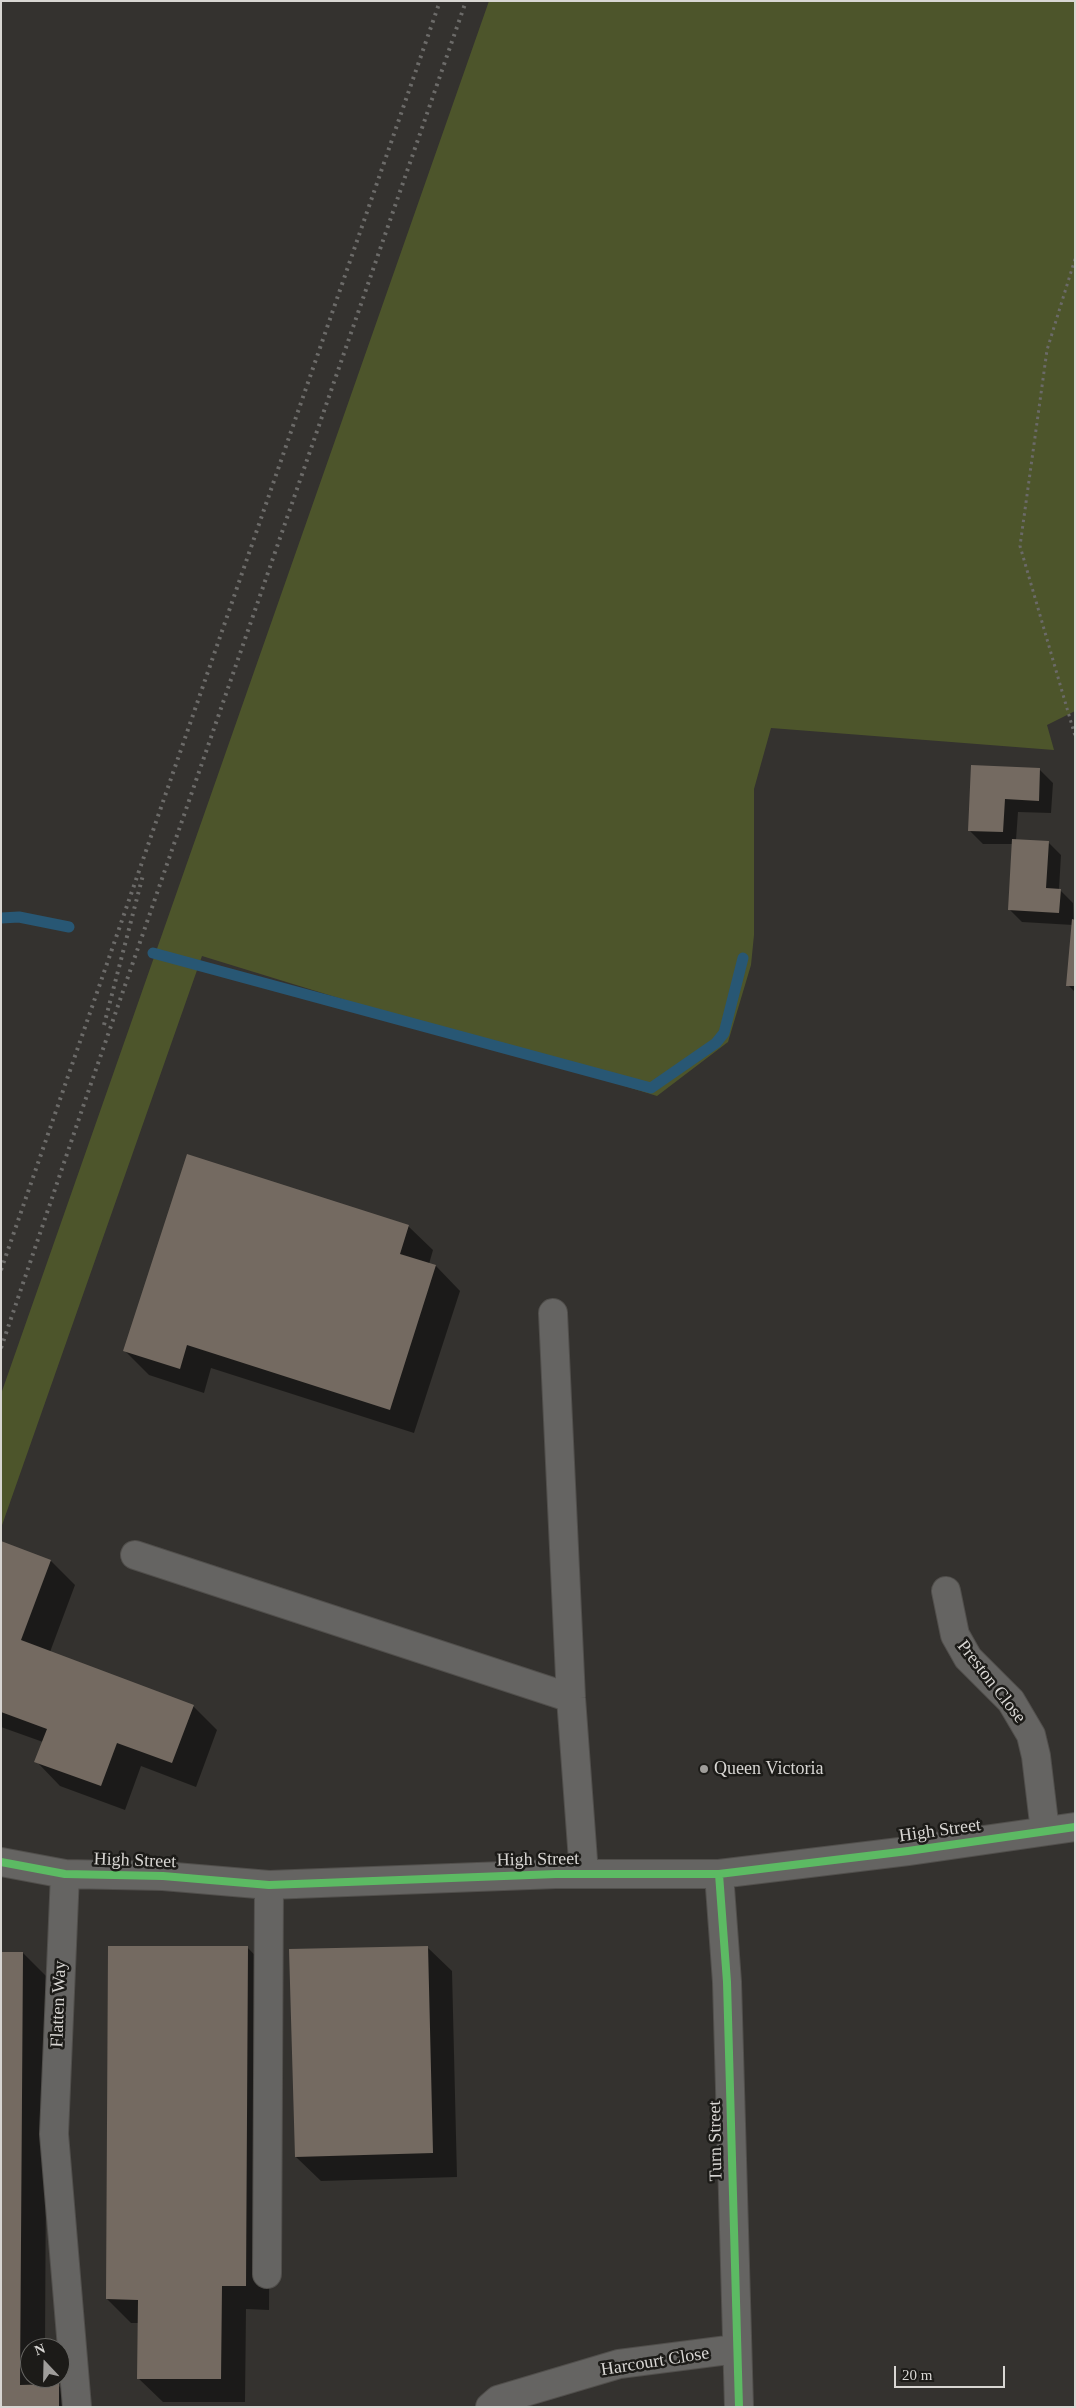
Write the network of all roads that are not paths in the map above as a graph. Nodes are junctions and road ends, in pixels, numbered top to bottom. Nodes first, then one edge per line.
1 (553, 1313) dead end
2 (135, 1555) dead end
3 (946, 1591) dead end
4 (571, 1698) junction
5 (1075, 1827) edge
6 (1045, 1831) junction
7 (1, 1862) edge
8 (65, 1874) junction
9 (584, 1874) junction
10 (719, 1874) junction
11 (269, 1885) junction
12 (268, 2274) dead end
13 (736, 2349) junction
14 (77, 2407) edge
15 (490, 2407) edge
16 (739, 2407) edge

1 - 4 street
2 - 4 street
3 - 6 street, Preston Close
4 - 9 street
5 - 6 street, High Street
6 - 10 street, High Street
7 - 8 street, High Street
8 - 11 street, High Street
8 - 14 street, Flatten Way
9 - 10 street, High Street
9 - 11 street, High Street
10 - 13 street, Turn Street
11 - 12 street
13 - 15 street, Harcourt Close
13 - 16 street, Turn Street

